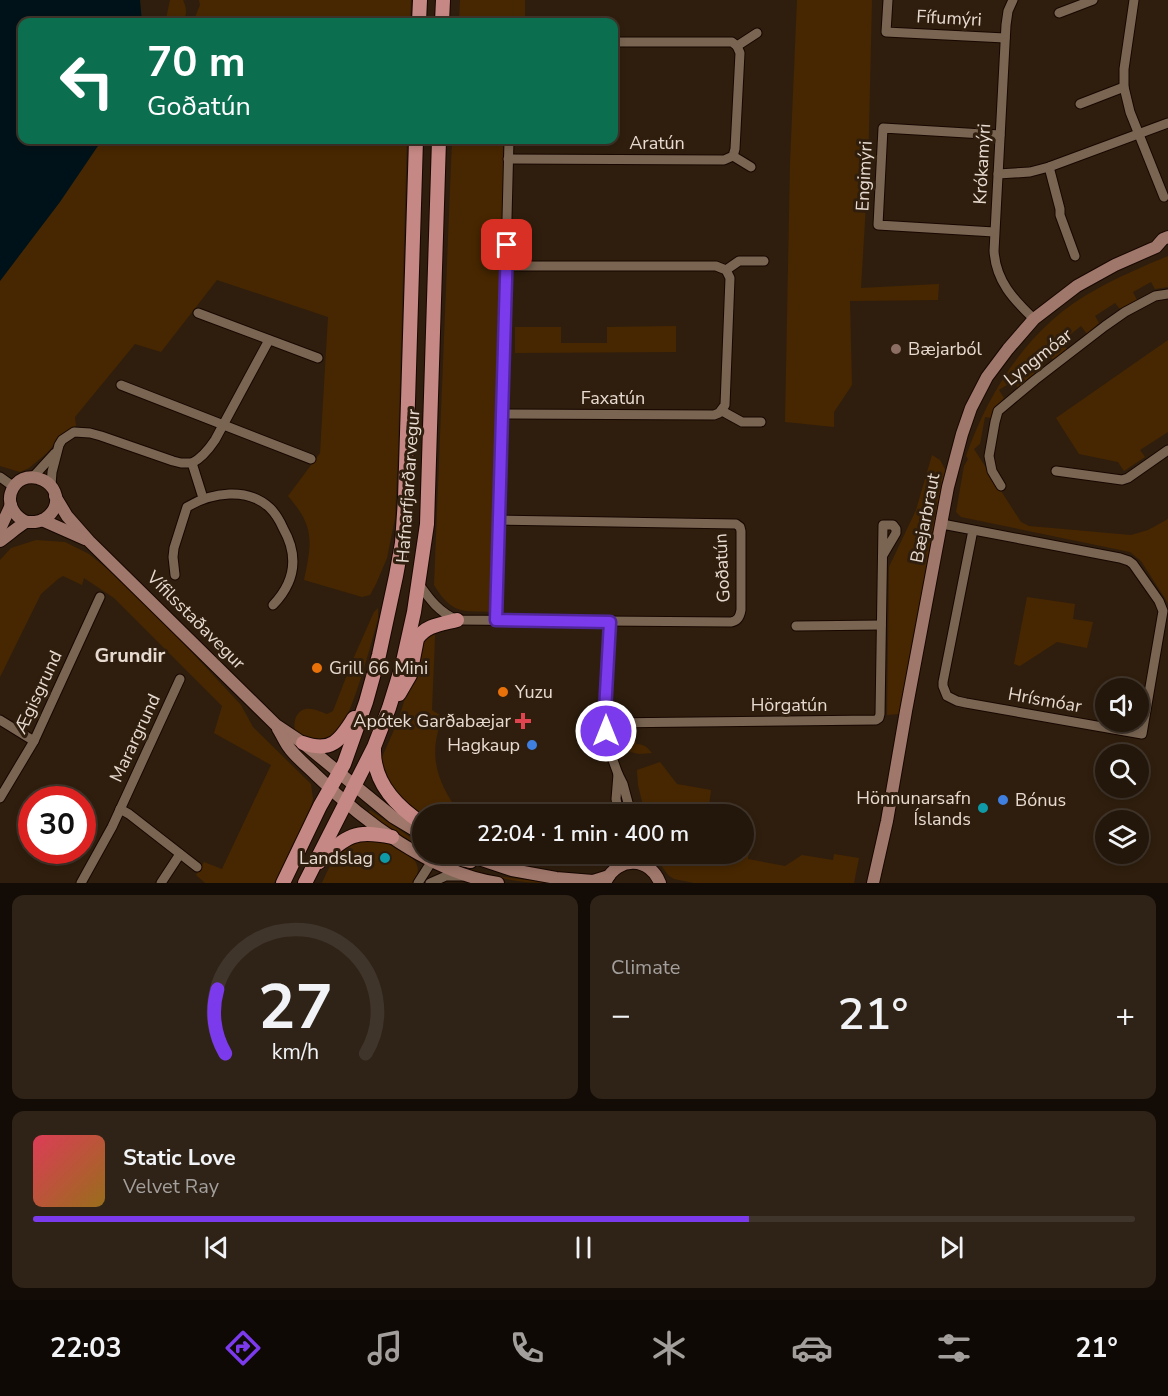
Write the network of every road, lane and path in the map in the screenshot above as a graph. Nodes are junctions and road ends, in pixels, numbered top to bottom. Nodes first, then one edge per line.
1 (420, 0) edge
2 (443, 0) edge
3 (888, 0) edge
4 (1013, 0) edge
5 (1093, 0) edge
6 (1134, 0) edge
7 (1059, 13) dead end
8 (419, 18) edge
9 (442, 18) edge
10 (757, 33) dead end
11 (1005, 38) junction
12 (618, 42) edge
13 (737, 46) junction
14 (1124, 87) junction
15 (1080, 104) dead end
16 (1168, 123) edge
17 (1140, 134) junction
18 (1000, 135) junction
19 (416, 144) edge
20 (439, 144) edge
21 (509, 144) edge
22 (733, 156) junction
23 (508, 159) junction
24 (1049, 167) junction
25 (751, 168) dead end
26 (998, 174) junction
27 (1164, 197) dead end
28 (994, 232) junction
29 (1168, 237) edge
30 (1162, 248) edge
31 (1075, 256) dead end
32 (764, 261) dead end
33 (506, 266) junction
34 (726, 270) junction
35 (1168, 294) edge
36 (198, 313) dead end
37 (1034, 319) junction
38 (269, 340) junction
39 (318, 358) dead end
40 (121, 385) dead end
41 (722, 411) junction
42 (502, 414) junction
43 (761, 422) dead end
44 (223, 425) junction
45 (1168, 450) edge
46 (56, 451) junction
47 (311, 459) dead end
48 (192, 463) junction
49 (1056, 471) dead end
50 (0, 477) edge
51 (33, 477) junction
52 (1001, 486) dead end
53 (14, 487) junction
54 (53, 491) junction
55 (203, 498) junction
56 (11, 505) junction
57 (42, 520) junction
58 (499, 520) junction
59 (27, 522) junction
60 (942, 524) junction
61 (0, 529) edge
62 (973, 530) junction
63 (0, 541) edge
64 (89, 541) junction
65 (883, 555) dead end
66 (175, 575) dead end
67 (419, 584) junction
68 (100, 597) dead end
69 (273, 605) dead end
70 (457, 620) junction
71 (496, 620) junction
72 (610, 622) junction
73 (882, 625) junction
74 (796, 626) dead end
75 (180, 679) dead end
76 (366, 702) junction
77 (389, 708) junction
78 (0, 720) edge
79 (605, 723) junction
80 (276, 725) junction
81 (34, 741) junction
82 (303, 743) junction
83 (374, 747) junction
84 (339, 774) junction
85 (618, 774) junction
86 (355, 787) junction
87 (330, 788) junction
88 (0, 798) edge
89 (345, 802) junction
90 (617, 804) edge
91 (628, 804) edge
92 (120, 809) junction
93 (412, 816) edge
94 (412, 828) edge
95 (392, 837) junction
96 (412, 849) edge
97 (180, 854) junction
98 (430, 864) edge
99 (439, 864) edge
100 (492, 864) edge
101 (648, 864) edge
102 (197, 867) dead end
103 (313, 868) junction
104 (650, 868) junction
105 (468, 876) junction
106 (610, 876) edge
107 (81, 883) edge
108 (161, 883) edge
109 (283, 883) edge
110 (305, 883) edge
111 (418, 883) edge
112 (430, 883) edge
113 (498, 883) edge
114 (660, 883) edge
115 (873, 883) edge

1 - 8 main road
2 - 9 main road
3 - 11 street, Fífumýri
4 - 11 street, Krókamýri
5 - 7 street
6 - 14 street
10 - 13 street
11 - 18 street, Krókamýri
12 - 13 street
13 - 22 street
14 - 15 street
14 - 17 street
16 - 17 street
17 - 24 street
17 - 27 street
18 - 26 street, Krókamýri
18 - 28 street, Engimýri
19 - 76 main road, Hafnarfjarðarvegur
20 - 67 main road, Hafnarfjarðarvegur
21 - 23 street
22 - 23 street, Aratún
22 - 25 street
23 - 33 street
24 - 26 street
24 - 31 street
26 - 28 street, Krókamýri
28 - 37 street, Krókamýri
29 - 30 street, Bæjarbraut
30 - 37 street, Bæjarbraut
32 - 34 street
33 - 34 street
33 - 42 street
34 - 41 street
35 - 52 street, Lyngmóar
36 - 38 street
37 - 60 street, Bæjarbraut
38 - 39 street
38 - 44 street
40 - 44 street
41 - 42 street, Faxatún
41 - 43 street, Faxatún
42 - 58 street
44 - 47 street
44 - 48 street
45 - 49 street
46 - 48 street
46 - 51 street
46 - 54 street
48 - 55 street
50 - 53 street
51 - 53 street
51 - 54 street
53 - 56 street
54 - 57 street
54 - 64 street, Vífilsstaðavegur
55 - 66 street
55 - 69 street
56 - 59 street
56 - 61 street
57 - 59 street
57 - 64 street, Vífilsstaðavegur
58 - 71 street
58 - 72 street, Goðatún
59 - 63 street
60 - 62 street, Hrísmóar
60 - 115 street, Bæjarbraut
62 - 62 street, Hrísmóar
64 - 80 street, Vífilsstaðavegur
65 - 73 street, Hörgatún
67 - 70 street
67 - 77 main road, Hafnarfjarðarvegur
68 - 81 street, Ægisgrund
70 - 71 street, Goðatún
70 - 77 main road
71 - 72 street, Goðatún
72 - 79 street
73 - 74 street
73 - 79 street, Hörgatún
75 - 92 street, Marargrund
76 - 82 main road
76 - 84 main road, Hafnarfjarðarvegur
77 - 83 main road, Hafnarfjarðarvegur
78 - 81 street
79 - 85 street
80 - 82 street, Vífilsstaðavegur
80 - 87 street, Vífilsstaðavegur
81 - 88 street, Ægisgrund
82 - 84 street, Vífilsstaðavegur
83 - 86 main road, Hafnarfjarðarvegur
83 - 93 main road
84 - 86 street, Vífilsstaðavegur
84 - 87 main road, Hafnarfjarðarvegur
85 - 90 street
85 - 91 street
86 - 89 main road, Hafnarfjarðarvegur
86 - 94 street, Vífilsstaðavegur
87 - 89 street, Vífilsstaðavegur
87 - 109 main road, Hafnarfjarðarvegur
89 - 95 street, Vífilsstaðavegur
89 - 103 main road, Hafnarfjarðarvegur
92 - 97 street, Marargrund
92 - 107 street, Marargrund
95 - 96 street, Vífilsstaðavegur
95 - 103 main road
97 - 102 street, Marargrund
97 - 108 street
98 - 111 street
99 - 105 street, Vífilsstaðavegur
100 - 106 street
101 - 104 street
103 - 110 main road, Hafnarfjarðarvegur
104 - 106 street
104 - 114 street
105 - 112 street
105 - 113 street, Vífilsstaðavegur

